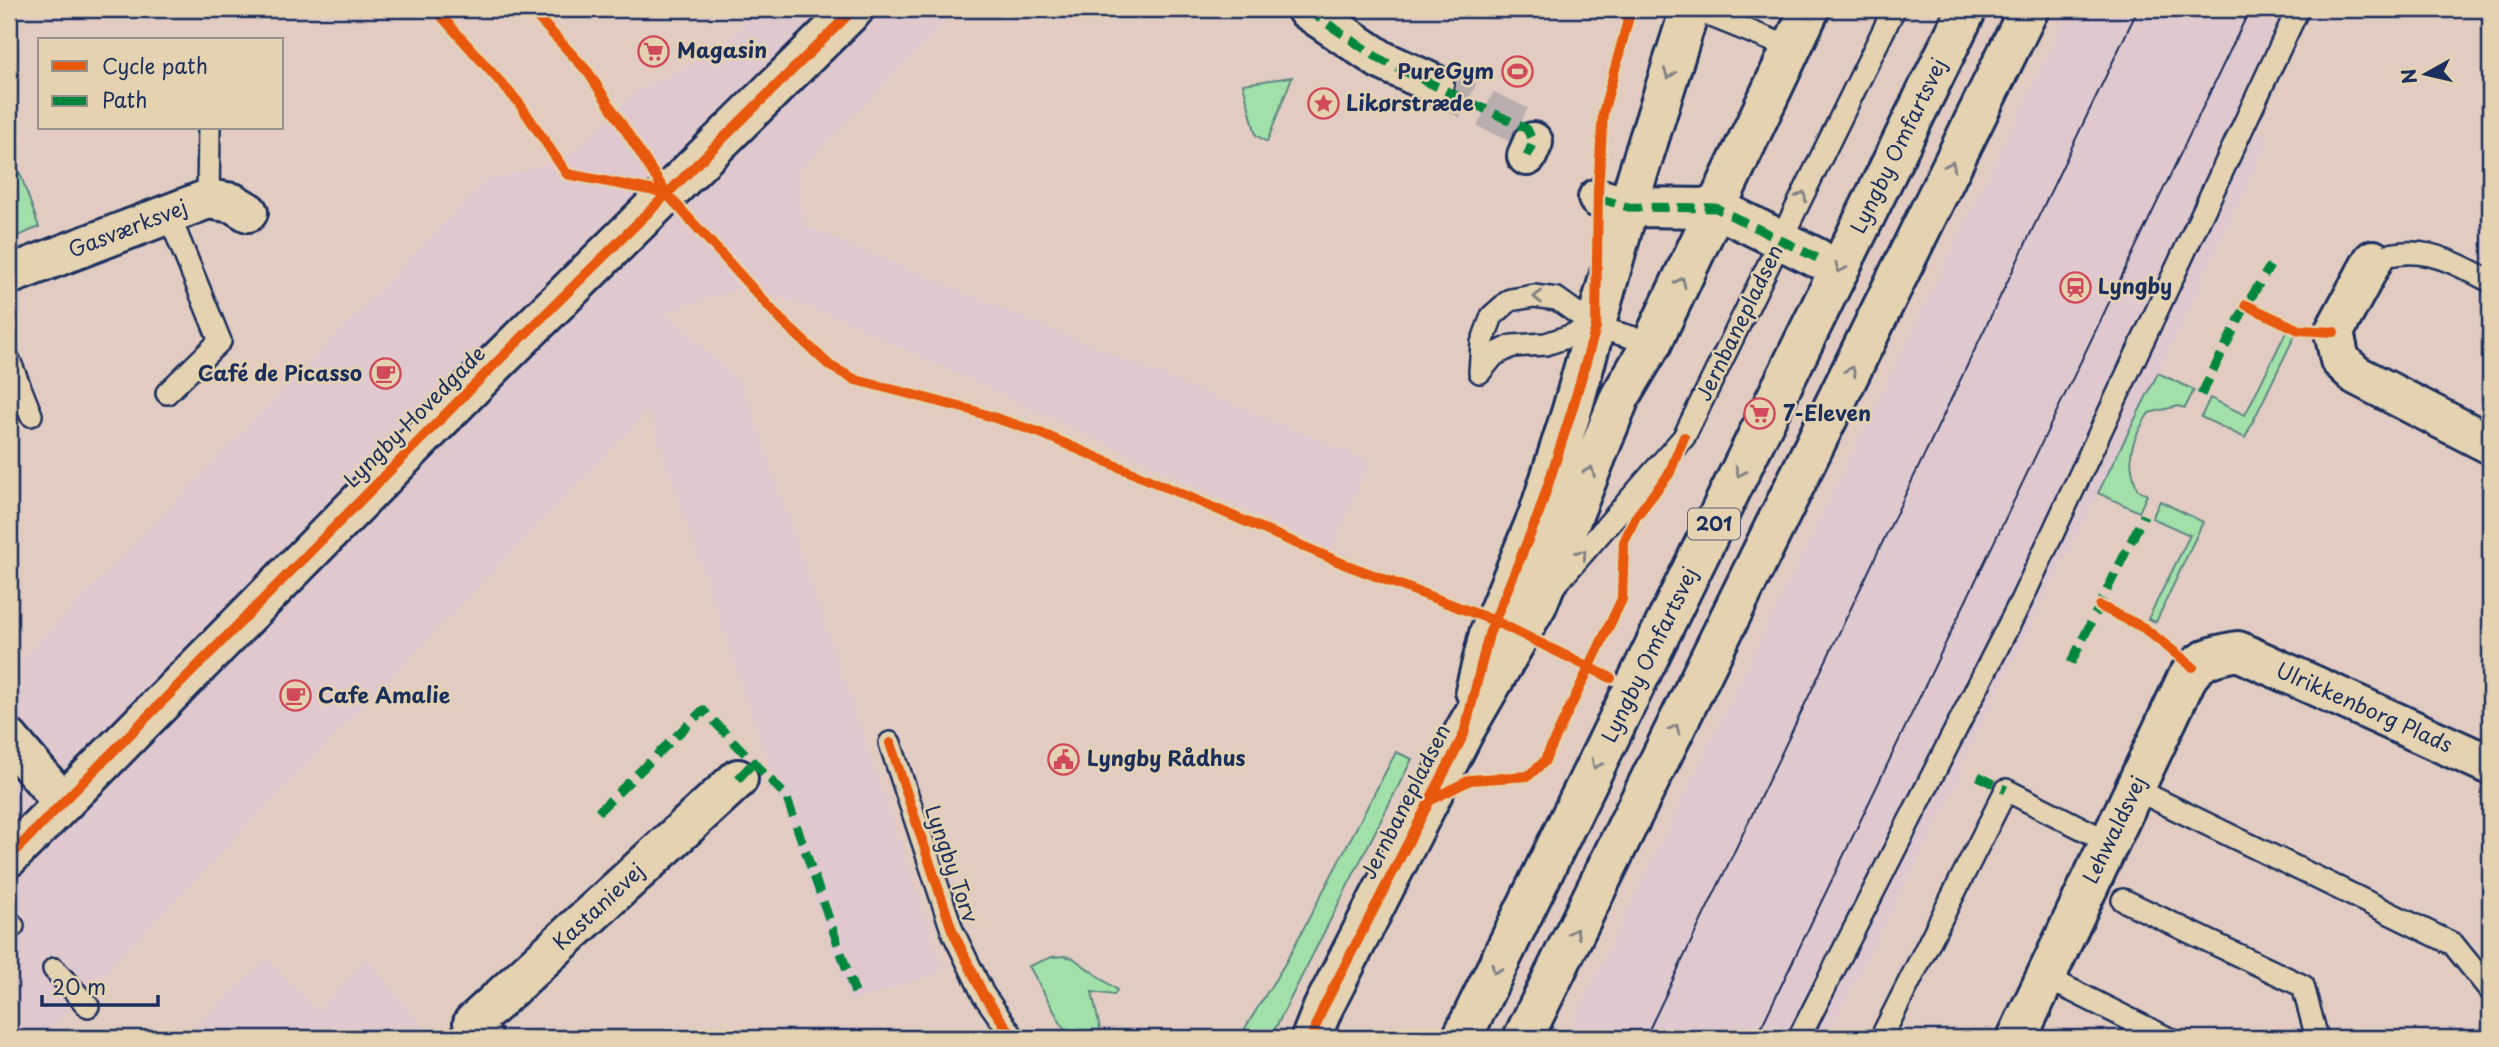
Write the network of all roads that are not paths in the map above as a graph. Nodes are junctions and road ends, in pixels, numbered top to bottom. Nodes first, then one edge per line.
1 (854, 9) edge
2 (1306, 9) edge
3 (1692, 9) edge
4 (1810, 9) edge
5 (1894, 9) edge
6 (1967, 9) edge
7 (2029, 9) edge
8 (2298, 9) edge
9 (1791, 48) junction
10 (1434, 84) tunnel mouth
11 (209, 130) edge
12 (208, 199) junction
13 (1613, 202) junction
14 (1716, 208) junction
15 (248, 212) dead end
16 (168, 213) junction
17 (1780, 240) junction
18 (1817, 258) dead end
19 (2373, 260) joint
20 (9, 275) edge
21 (2490, 281) edge
22 (1596, 327) junction
23 (1652, 343) junction
24 (9, 360) edge
25 (167, 393) dead end
26 (31, 415) dead end
27 (2490, 444) edge
28 (1537, 605) junction
29 (2238, 651) joint
30 (1465, 730) junction
31 (9, 739) edge
32 (890, 743) dead end
33 (2490, 765) edge
34 (738, 779) dead end
35 (2134, 789) junction
36 (63, 803) junction
37 (2109, 842) junction
38 (9, 857) edge
39 (2123, 900) dead end
40 (54, 969) dead end
41 (2046, 977) junction
42 (2490, 990) edge
43 (983, 994) junction
44 (88, 1006) dead end
45 (1317, 1023) edge
46 (482, 1038) edge
47 (997, 1038) edge
48 (1014, 1038) edge
49 (1298, 1038) edge
50 (1462, 1038) edge
51 (1523, 1038) edge
52 (1798, 1038) edge
53 (1881, 1038) edge
54 (2017, 1038) edge
55 (2166, 1038) edge
56 (2317, 1038) edge

1 - 36 main road, Lyngby Hovedgade
2 - 10 main road
3 - 9 lane
3 -> 13 main road, Jernbanepladsen
4 - 9 main road, Jernbanepladsen
17 -> 5 lane, Jernbanepladsen
6 -> 50 main road, Lyngby Omfartsvej / 201
51 -> 7 main road, 201
8 - 52 lane
9 - 14 main road, Jernbanepladsen
11 - 12 lane
12 - 15 main road, Gasværksvej
12 - 16 main road, Gasværksvej
13 - 14 main road
13 - 22 main road, Jernbanepladsen
14 - 17 main road
23 -> 14 main road, Jernbanepladsen
16 - 20 main road, Gasværksvej
16 - 25 lane
17 - 18 main road
28 -> 17 lane, Jernbanepladsen
19 - 21 lane
19 - 27 main road
22 -> 22 lane
22 - 23 lane
22 - 30 main road, Jernbanepladsen
28 -> 23 main road, Jernbanepladsen
24 - 26 lane
28 - 30 main road, Jernbanepladsen
29 - 33 main road, Ulrikkenborg Plads
29 - 35 main road, Lehwaldsvej
30 - 45 main road, Jernbanepladsen
31 - 36 main road
32 - 43 lane, Lyngby Torv
34 - 46 main road, Kastanievej
35 - 37 main road, Lehwaldsvej
35 - 42 lane
36 - 38 main road, Lyngby Hovedgade
37 - 41 main road, Lehwaldsvej
37 - 53 lane
39 - 56 lane
40 - 44 lane
41 - 54 main road, Lehwaldsvej
41 - 55 lane
43 - 47 lane, Lyngby Torv
43 - 48 lane, Lyngby Torv
45 - 49 main road, Jernbanepladsen

